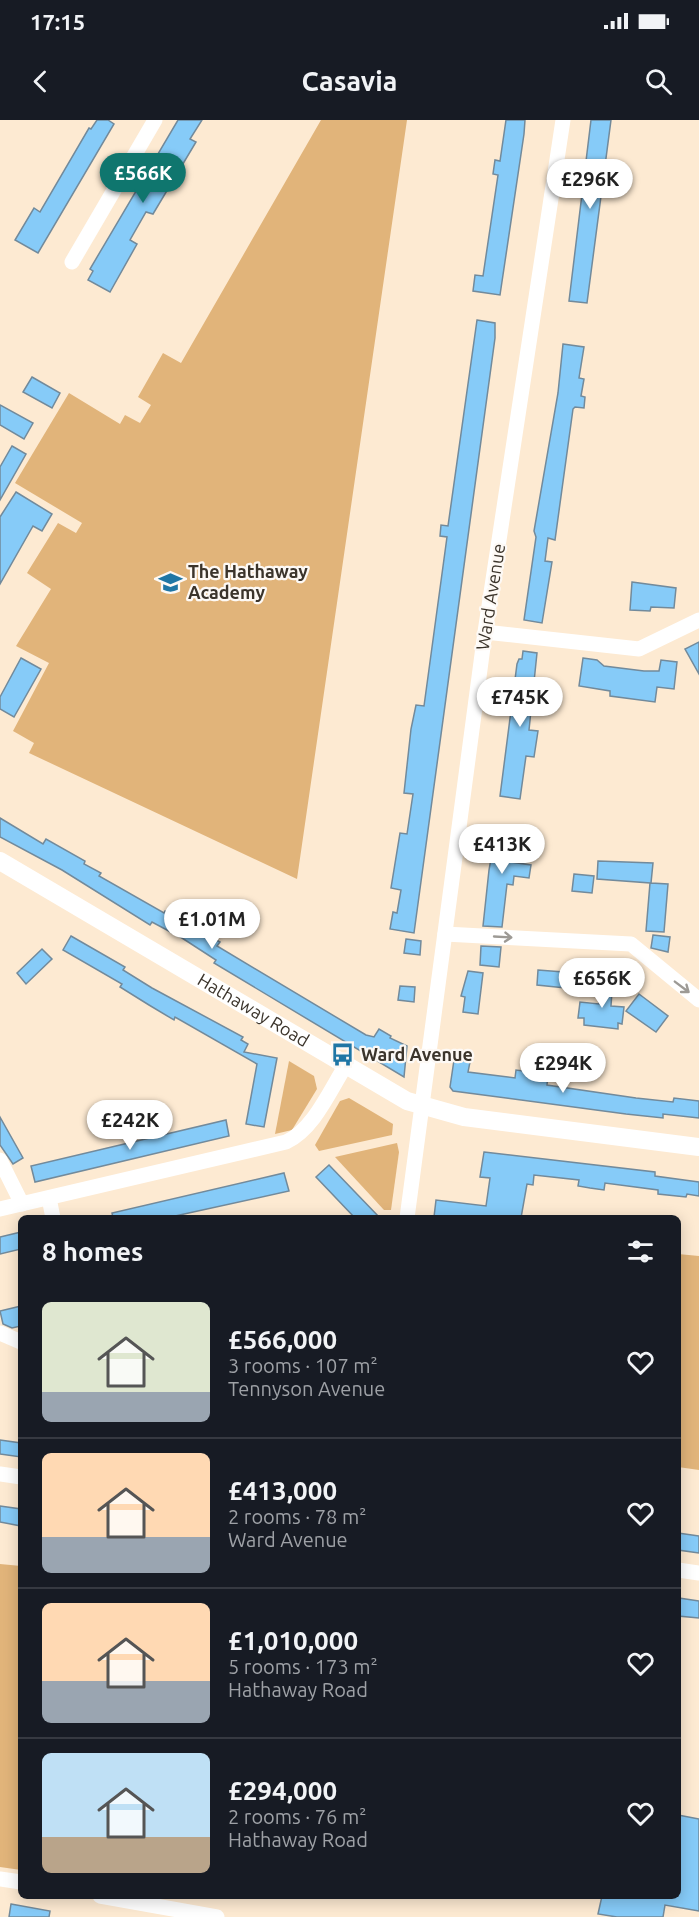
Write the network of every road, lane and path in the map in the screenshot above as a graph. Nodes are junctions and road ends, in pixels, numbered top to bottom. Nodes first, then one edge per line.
1 (155, 120) edge
2 (563, 120) edge
3 (72, 262) dead end
4 (699, 620) edge
5 (485, 632) junction
6 (0, 861) edge
7 (445, 934) junction
8 (699, 1000) edge
9 (346, 1065) junction
10 (423, 1107) junction
11 (699, 1147) edge
12 (0, 1160) edge
13 (49, 1197) junction
14 (22, 1204) junction
15 (0, 1209) edge
16 (52, 1215) edge
17 (408, 1215) edge
18 (0, 1333) edge
19 (18, 1341) edge
20 (0, 1474) edge
21 (18, 1477) edge
22 (681, 1570) edge
23 (699, 1573) edge
24 (0, 1879) edge
25 (18, 1882) edge
26 (114, 1899) edge
27 (185, 1914) edge
28 (217, 1917) edge

1 - 3 street
2 - 5 street, Ward Avenue
4 - 5 street
5 - 7 street, Ward Avenue
6 - 9 street, Hathaway Road
7 -> 8 street
7 - 10 street, Ward Avenue
9 - 10 street, Hathaway Road
9 - 13 street
10 - 11 street, Hathaway Road
10 - 17 street, Ward Avenue
12 - 14 street
13 - 14 street
13 - 16 street
14 - 15 street
18 - 19 street
20 - 21 street
22 - 23 street
24 - 25 street
26 - 27 street
27 - 28 street

